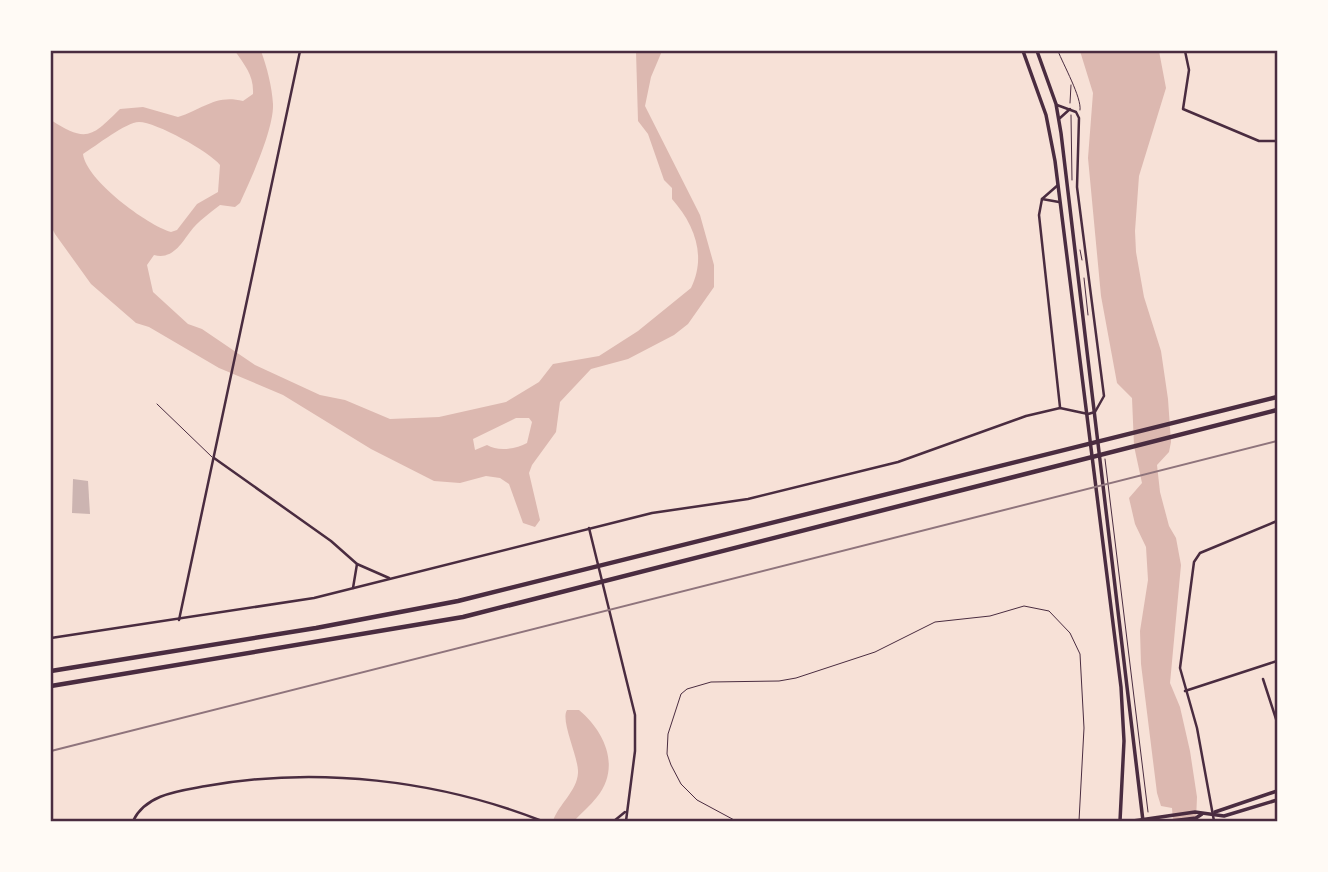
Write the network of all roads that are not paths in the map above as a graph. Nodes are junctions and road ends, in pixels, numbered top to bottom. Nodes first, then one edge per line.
1 (300, 51) edge
2 (1023, 51) edge
3 (1185, 51) edge
4 (1037, 53) edge
5 (1027, 59) junction
6 (1056, 104) junction
7 (1070, 109) junction
8 (1059, 120) junction
9 (1277, 141) edge
10 (1058, 185) junction
11 (1042, 199) junction
12 (1060, 203) junction
13 (1277, 397) edge
14 (158, 404) dead end
15 (1060, 408) junction
16 (1277, 410) edge
17 (214, 458) junction
18 (1277, 521) edge
19 (589, 528) junction
20 (357, 564) junction
21 (389, 578) junction
22 (353, 588) junction
23 (179, 620) junction
24 (51, 638) edge
25 (1277, 661) edge
26 (51, 671) edge
27 (1263, 678) dead end
28 (51, 686) edge
29 (1185, 691) junction
30 (1276, 710) edge
31 (1277, 722) edge
32 (1277, 791) edge
33 (1277, 800) edge
34 (626, 810) junction
35 (1213, 813) junction
36 (1202, 814) junction
37 (1142, 820) edge
38 (133, 821) edge
39 (541, 821) edge
40 (614, 821) edge
41 (626, 821) edge
42 (1120, 821) edge
43 (1133, 821) edge
44 (1172, 821) edge
45 (1214, 821) edge

1 - 17 street
2 - 5 street
3 - 9 street
4 - 5 street
4 - 6 street
5 - 10 street
6 - 7 street
6 - 8 street
7 - 8 street
7 - 15 street
8 - 37 street
10 - 11 street
10 - 12 street
11 - 12 street
11 - 15 street
12 - 42 street
13 - 26 highway
14 - 17 lane
15 - 19 street
16 - 28 highway
17 - 20 street
17 - 23 street
18 - 29 street
19 - 21 street
19 - 34 street
20 - 21 street
20 - 22 street
21 - 22 street
22 - 23 street
23 - 24 street
25 - 29 street
27 - 30 street
29 - 35 street
30 - 31 street
32 - 35 street
33 - 35 street
34 - 40 street
34 - 41 street
35 - 36 street
35 - 45 street
36 - 37 street
36 - 44 street
37 - 43 street
38 - 39 street

